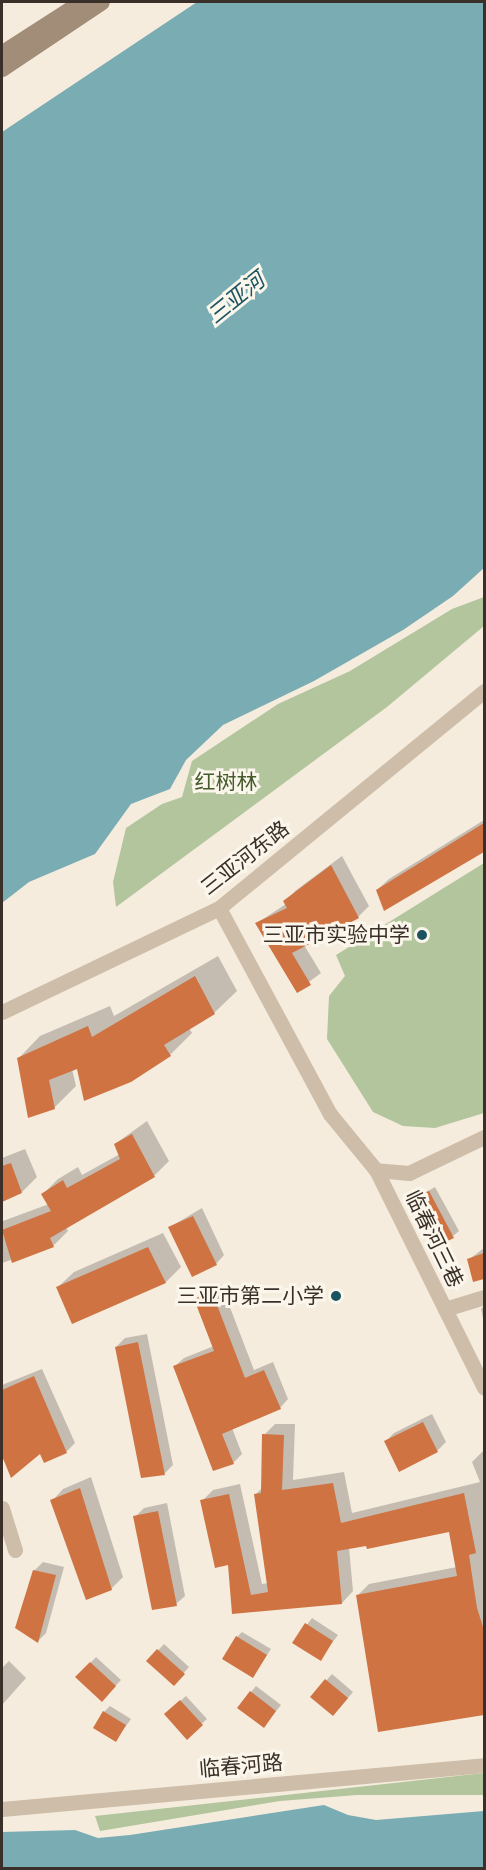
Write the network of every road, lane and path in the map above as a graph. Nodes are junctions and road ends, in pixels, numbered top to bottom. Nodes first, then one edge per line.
1 (80, 2) edge
2 (102, 2) edge
3 (2, 52) edge
4 (2, 69) edge
5 (484, 691) edge
6 (219, 908) junction
7 (2, 1012) edge
8 (484, 1137) edge
9 (376, 1170) junction
10 (484, 1297) edge
11 (445, 1309) junction
12 (484, 1388) edge
13 (2, 1508) edge
14 (15, 1550) dead end
15 (484, 1765) edge
16 (2, 1809) edge

1 - 3 main road
2 - 4 main road
5 - 6 street, 三亚河东路
6 - 7 street, 三亚河东路
6 - 9 street
8 - 9 street, 临春河三巷
9 - 11 street, 临春河三巷
10 - 11 street
11 - 12 street, 临春河三巷
13 - 14 street
15 - 16 street, 临春河路

